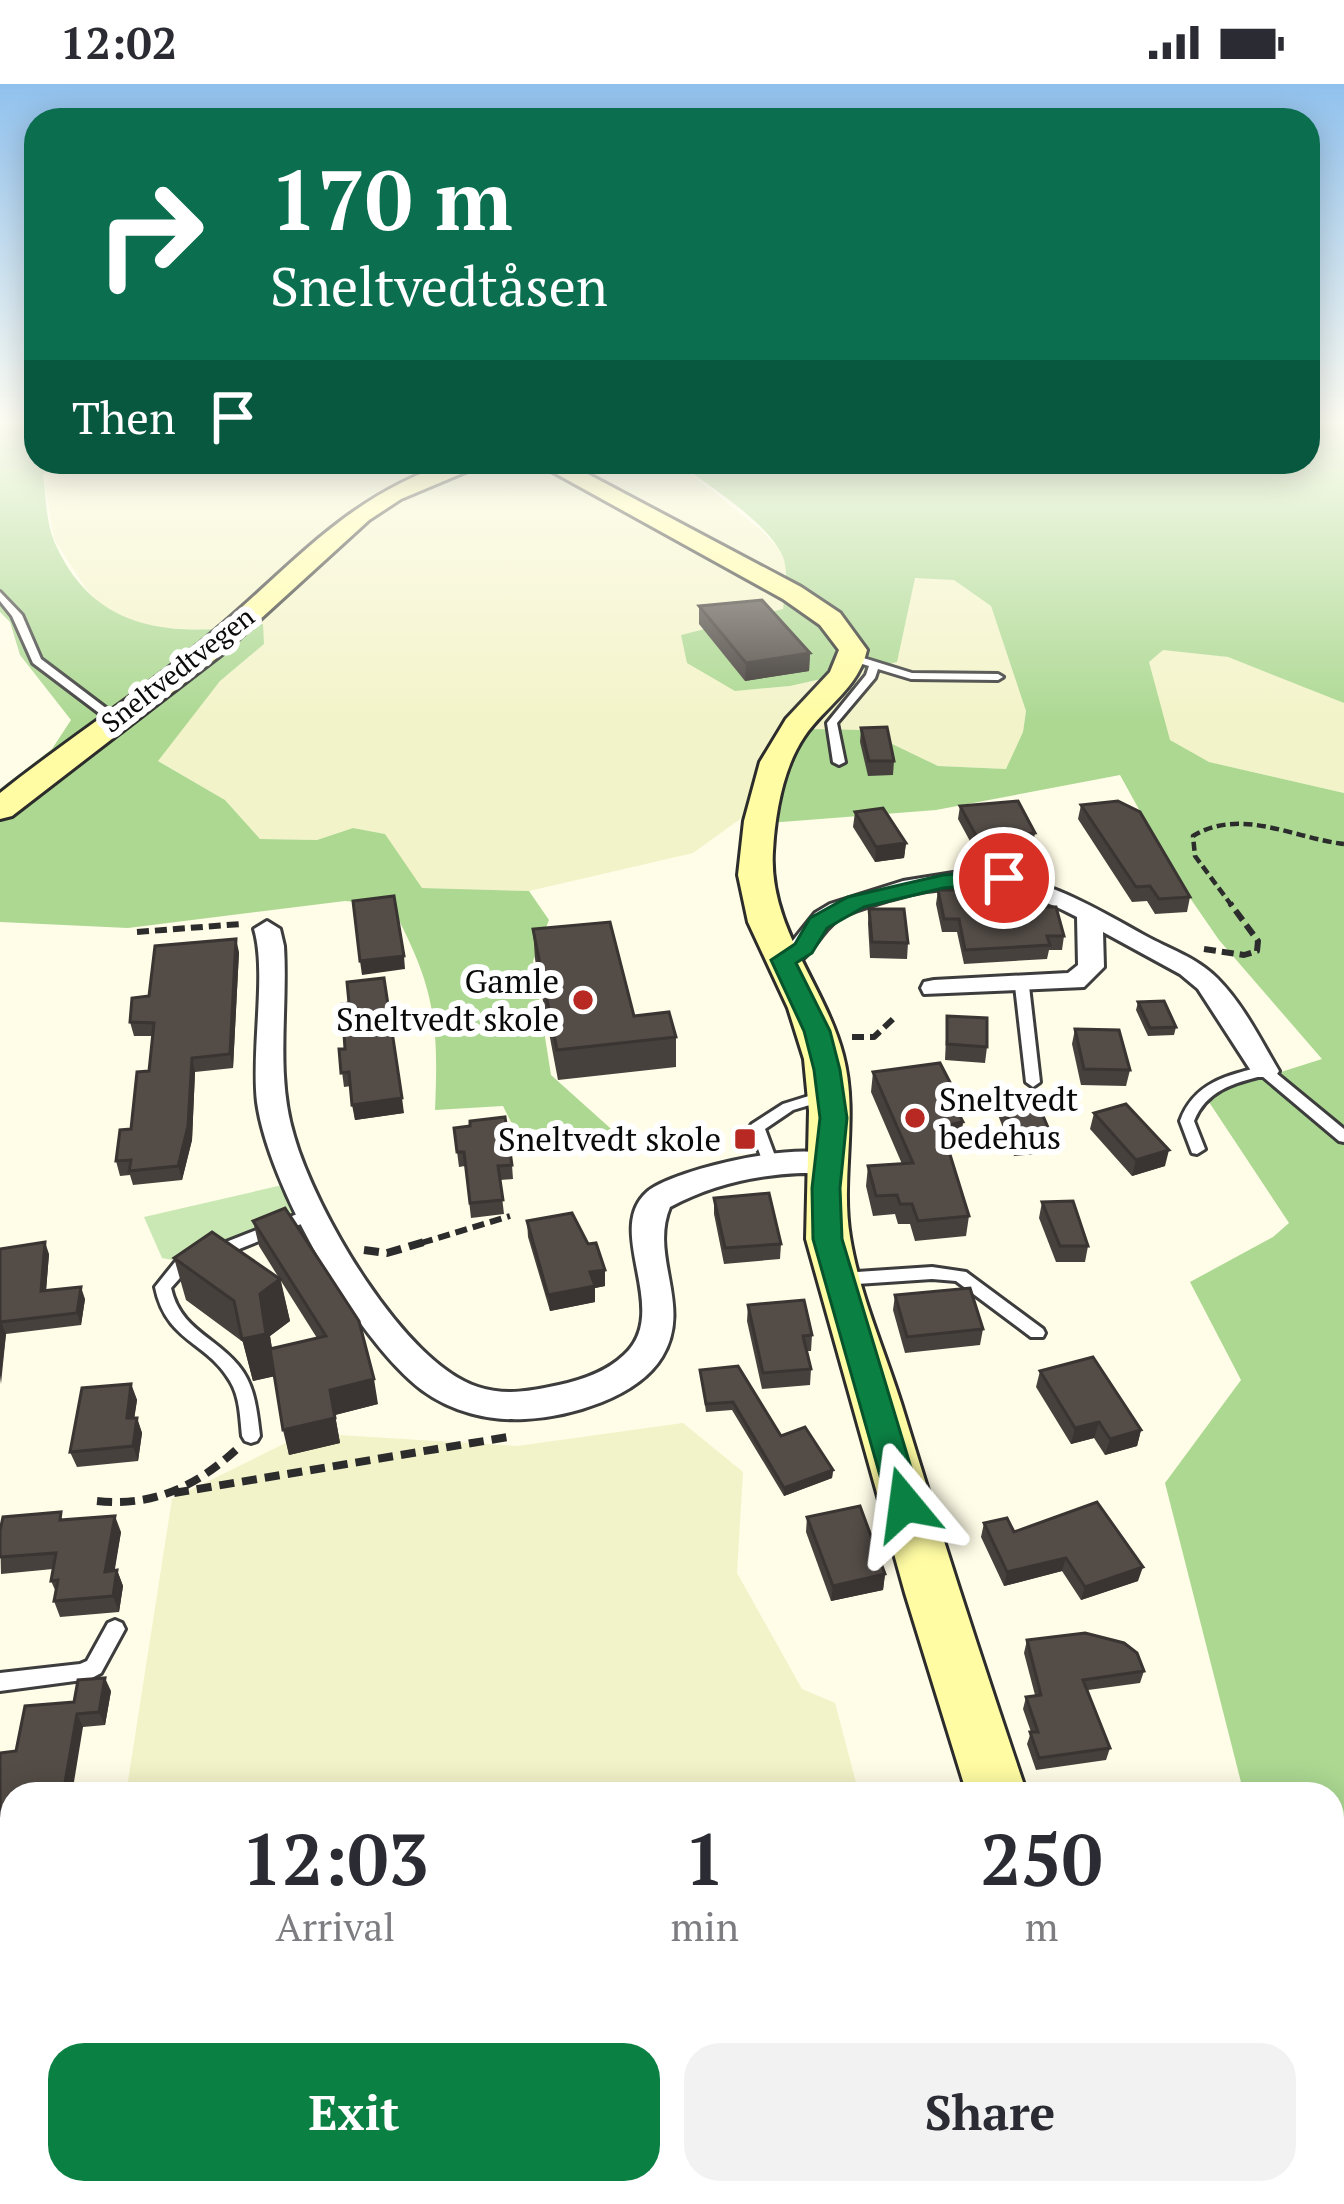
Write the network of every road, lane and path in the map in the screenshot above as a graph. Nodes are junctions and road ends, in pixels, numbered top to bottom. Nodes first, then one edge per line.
1 (344, 524) edge
2 (663, 524) edge
3 (0, 595) edge
4 (863, 662) junction
5 (998, 676) dead end
6 (115, 721) junction
7 (839, 762) dead end
8 (0, 809) edge
9 (1344, 844) edge
10 (1090, 912) junction
11 (267, 929) joint
12 (137, 932) dead end
13 (1196, 947) dead end
14 (783, 960) junction
15 (1022, 986) junction
16 (934, 988) dead end
17 (894, 1018) dead end
18 (817, 1031) junction
19 (1264, 1071) junction
20 (1033, 1082) dead end
21 (831, 1095) junction
22 (1344, 1137) edge
23 (1197, 1149) dead end
24 (830, 1162) junction
25 (770, 1164) junction
26 (310, 1214) junction
27 (510, 1216) dead end
28 (330, 1246) junction
29 (839, 1280) junction
30 (1037, 1333) dead end
31 (525, 1434) dead end
32 (251, 1436) joint
33 (174, 1493) junction
34 (97, 1501) dead end
35 (115, 1629) dead end
36 (0, 1682) edge
37 (993, 1782) edge

1 - 6 main road, Sneltvedtvegen
2 - 4 main road
3 - 6 lane
4 - 5 lane
4 - 7 lane
4 - 14 main road
6 - 8 main road, Sneltvedtvegen
9 - 13 path
10 - 14 street
10 - 15 street
10 - 19 street
11 - 12 path
11 - 26 street
14 - 18 main road
15 - 16 street
15 - 20 lane
17 - 18 path
18 - 21 main road
19 - 22 lane
19 - 23 lane
21 - 24 main road
21 - 25 lane
24 - 25 street
24 - 29 main road
25 - 28 street
26 - 28 street
26 - 32 lane
27 - 28 path
29 - 30 lane
29 - 37 main road
31 - 33 path
32 - 33 path
33 - 34 path
35 - 36 lane

